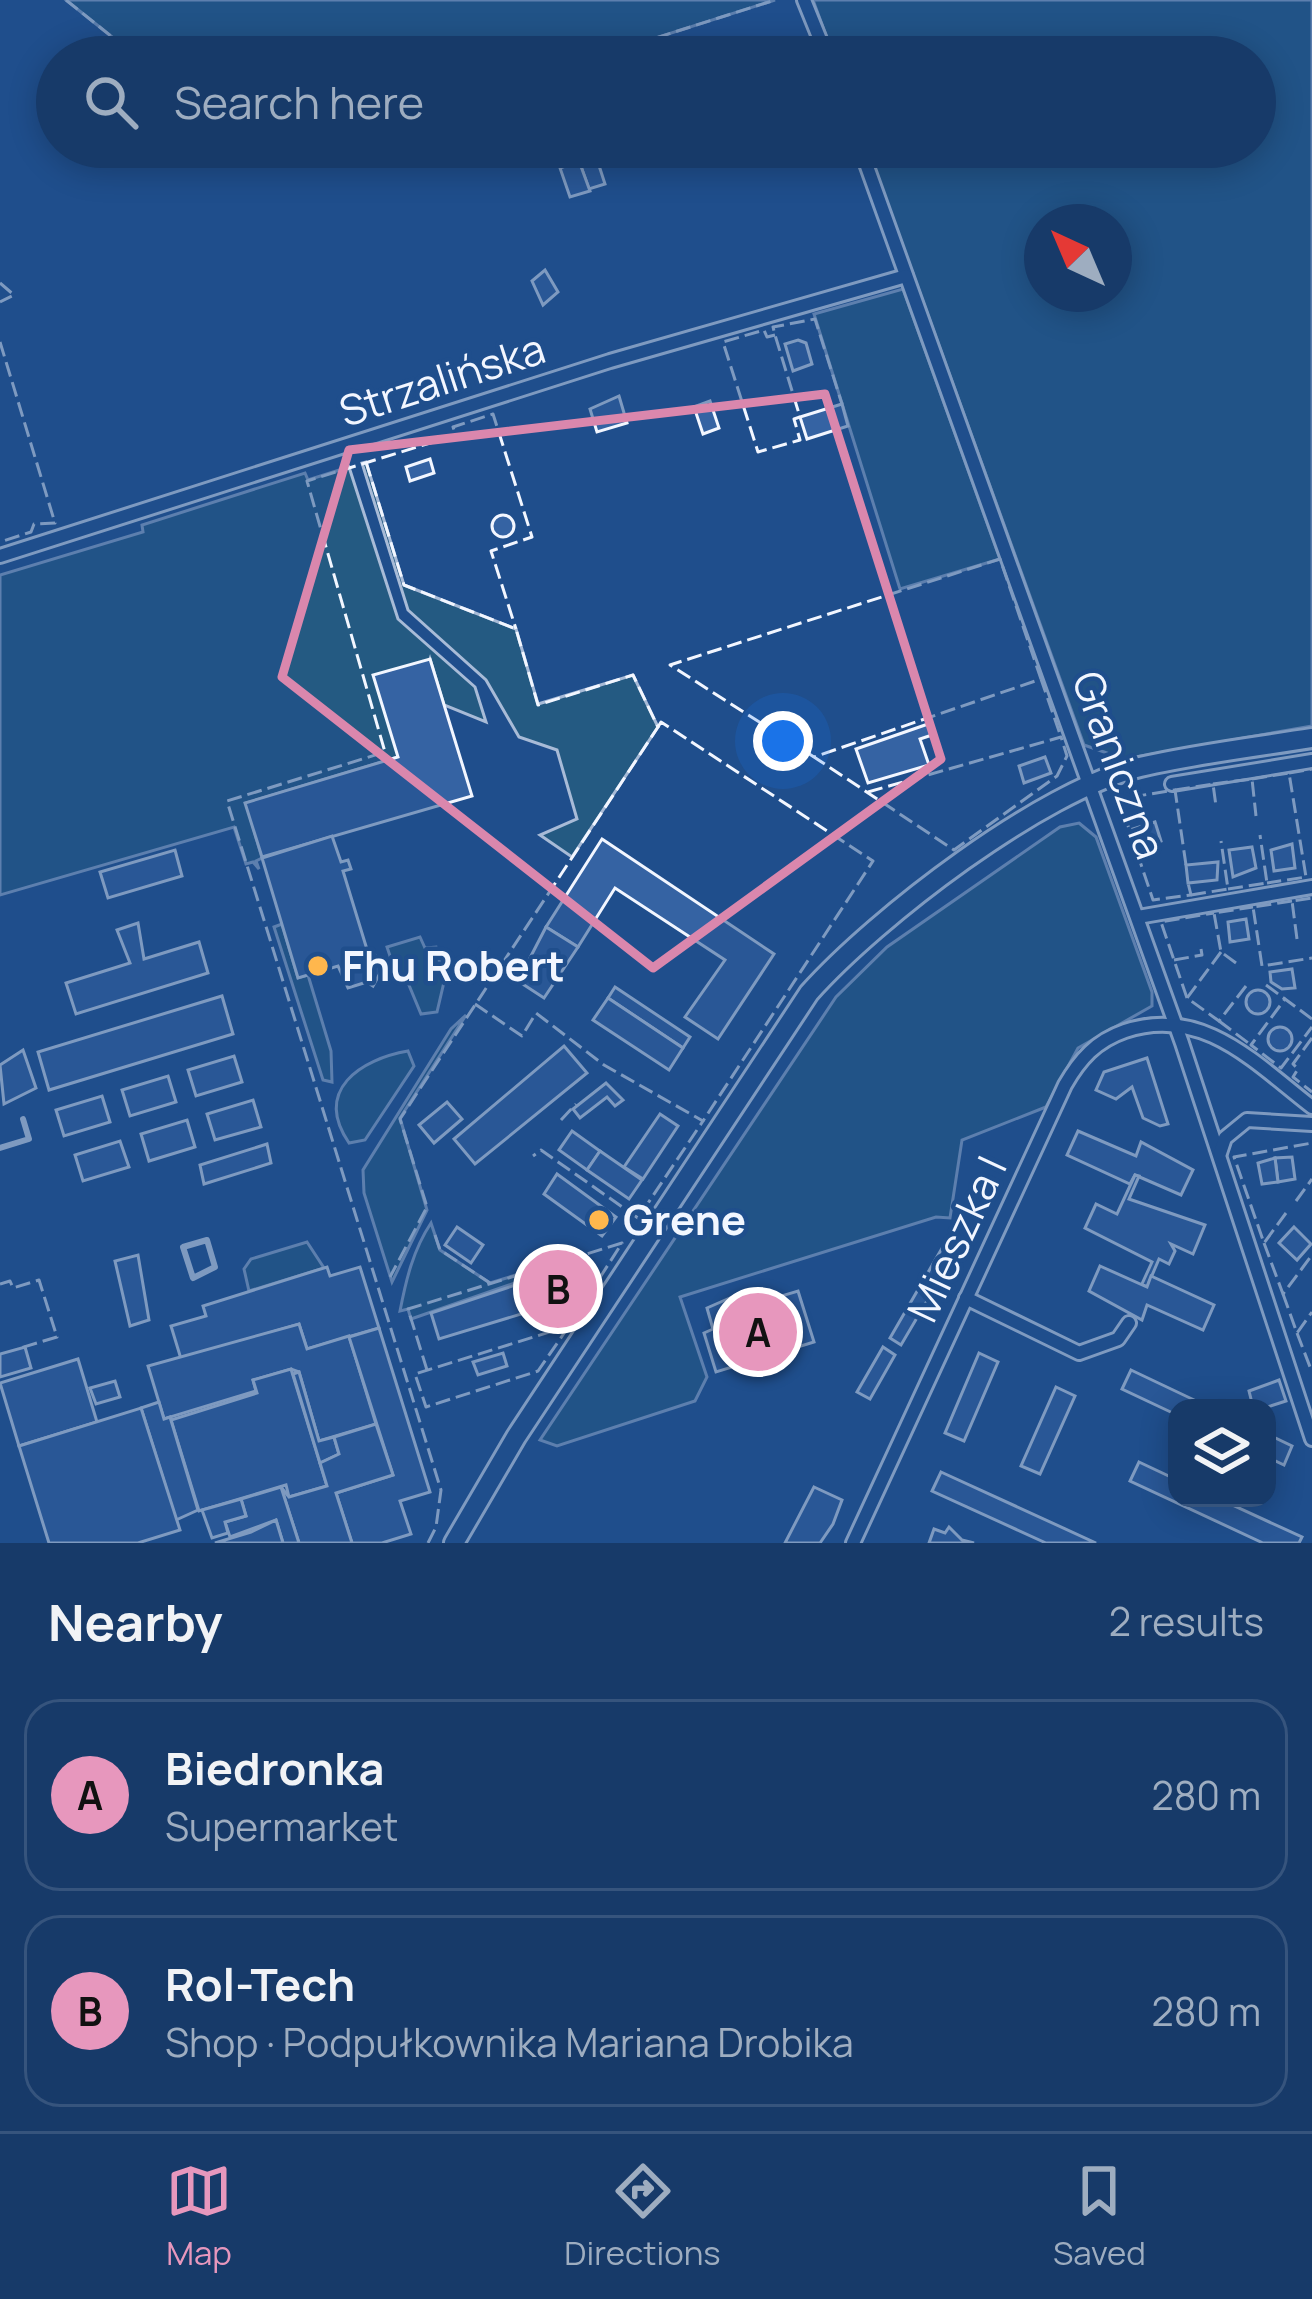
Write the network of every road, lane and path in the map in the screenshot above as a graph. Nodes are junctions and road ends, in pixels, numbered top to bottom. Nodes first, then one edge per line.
1 (804, 0) edge
2 (818, 36) edge
3 (867, 168) edge
4 (906, 276) junction
5 (0, 556) edge
6 (1312, 738) edge
7 (1312, 761) edge
8 (1172, 784) dead end
9 (1088, 785) junction
10 (1312, 887) edge
11 (1138, 917) junction
12 (1174, 1022) junction
13 (1312, 1107) edge
14 (1312, 1124) edge
15 (1220, 1154) junction
16 (966, 1298) junction
17 (1129, 1323) dead end
18 (1308, 1401) edge
19 (1312, 1439) edge
20 (454, 1543) edge
21 (853, 1543) edge

1 - 2 street
3 - 4 street, Graniczna
4 - 5 street, Strzalińska
4 - 9 street, Graniczna
6 - 9 main road
7 - 8 street
9 - 11 street, Graniczna
9 - 20 main road
10 - 11 street
11 - 12 street, Graniczna
12 - 13 street
12 - 15 street, Graniczna
12 - 16 street, Mieszka I
14 - 15 street
15 - 18 street, Graniczna
16 - 17 street
16 - 21 street, Mieszka I
18 - 19 street, Graniczna

